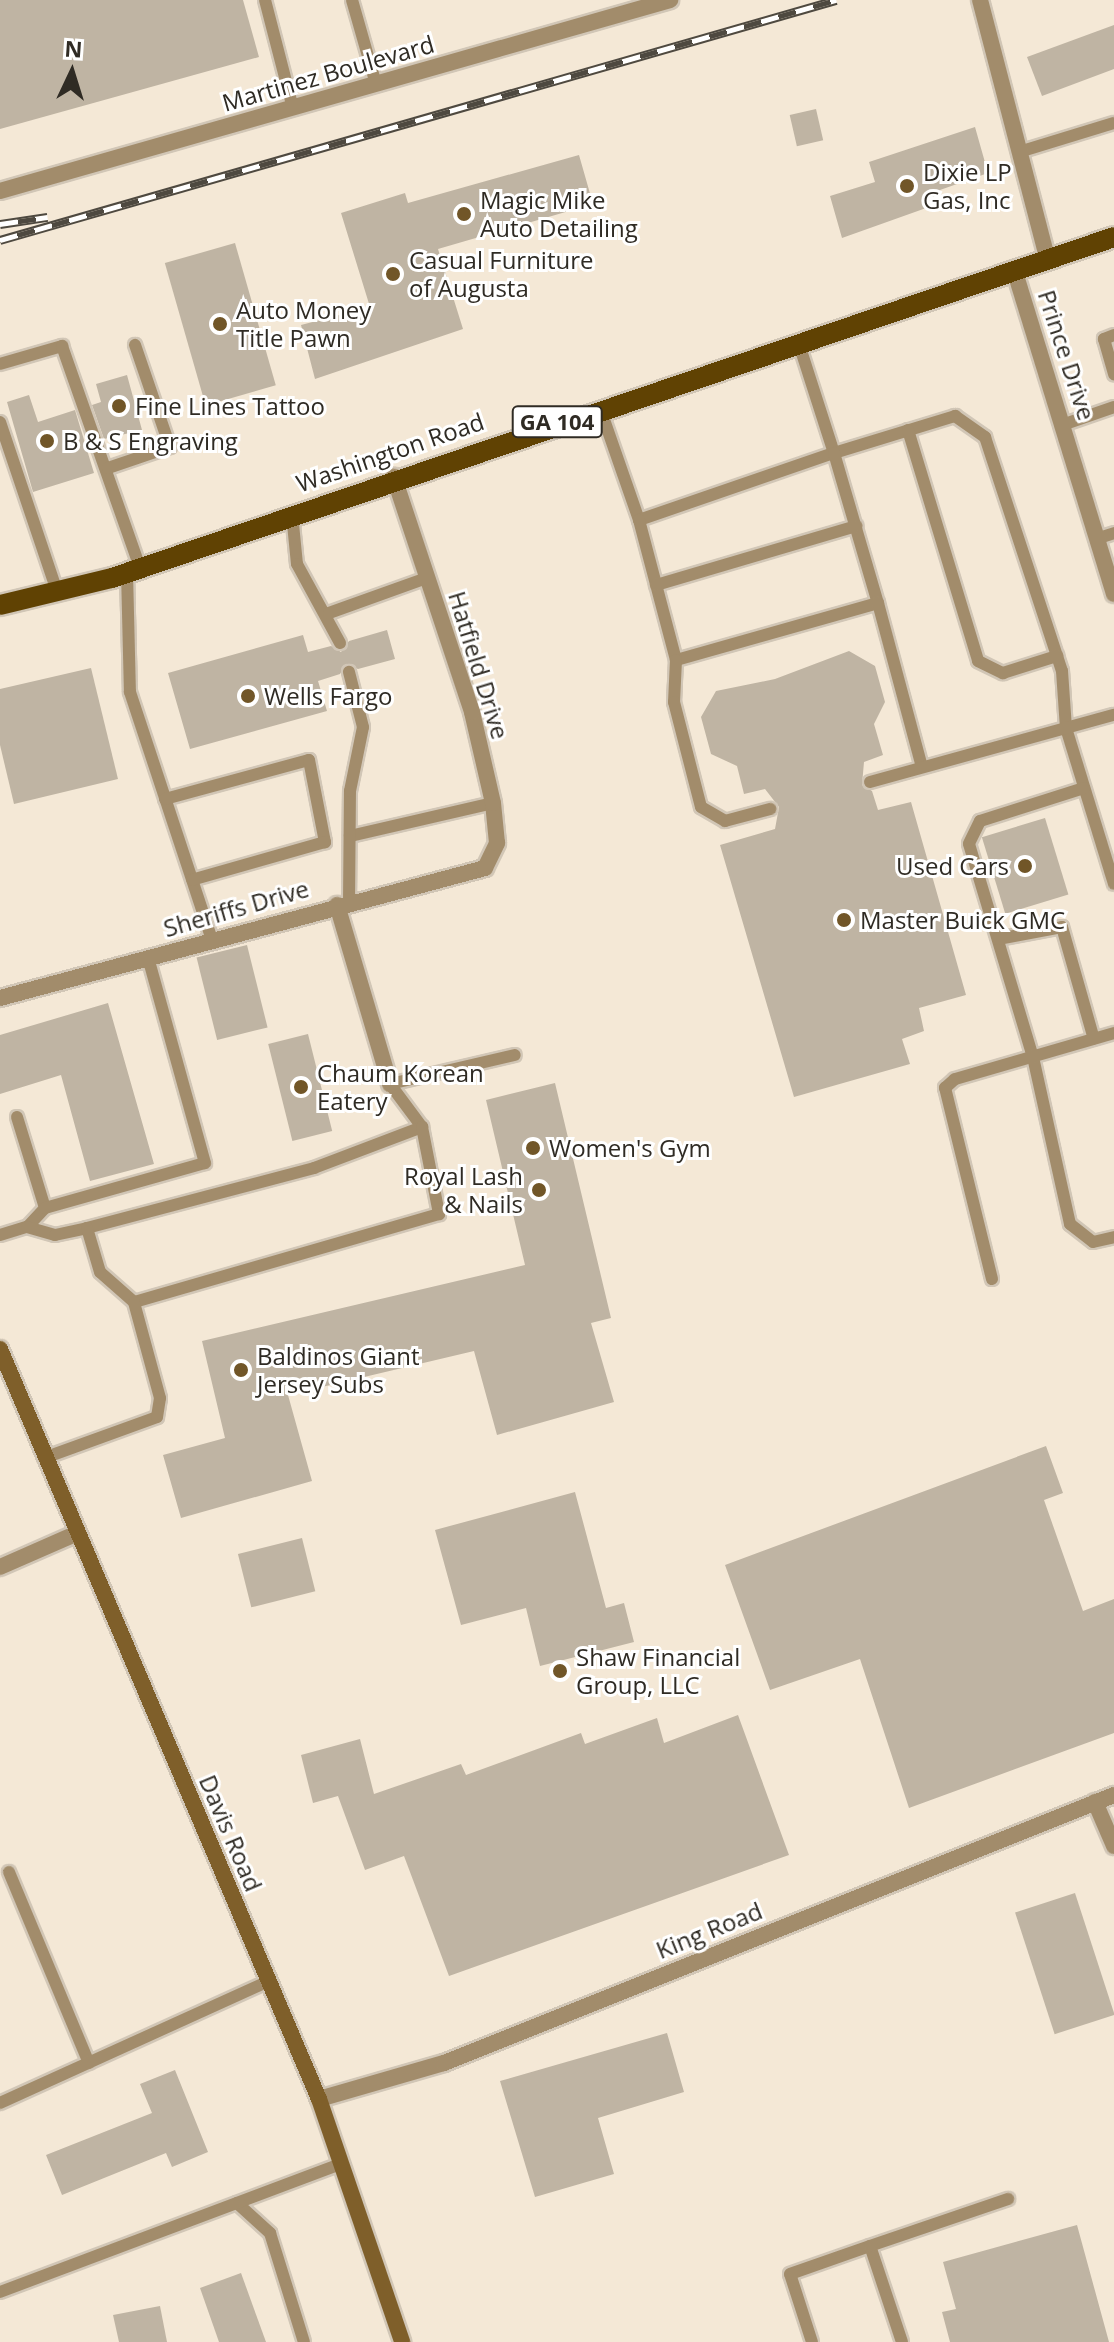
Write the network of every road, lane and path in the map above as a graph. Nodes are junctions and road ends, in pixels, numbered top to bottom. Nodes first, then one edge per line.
1 (265, 0) edge
2 (352, 0) edge
3 (670, 0) edge
4 (980, 0) edge
5 (376, 84) junction
6 (293, 108) junction
7 (1114, 123) edge
8 (1019, 152) junction
9 (0, 191) edge
10 (1114, 237) edge
11 (1048, 261) junction
12 (1014, 269) junction
13 (1114, 335) edge
14 (798, 341) junction
15 (135, 345) dead end
16 (0, 364) edge
17 (1114, 375) edge
18 (1114, 407) edge
19 (600, 408) junction
20 (0, 422) edge
21 (1065, 424) junction
22 (908, 430) junction
23 (834, 453) junction
24 (108, 468) junction
25 (394, 477) junction
26 (292, 514) junction
27 (639, 520) junction
28 (857, 526) junction
29 (1114, 533) edge
30 (1096, 539) junction
31 (134, 570) junction
32 (427, 578) junction
33 (656, 585) junction
34 (57, 591) junction
35 (1114, 594) edge
36 (878, 603) junction
37 (0, 605) edge
38 (329, 613) junction
39 (340, 643) dead end
40 (1057, 656) junction
41 (676, 660) junction
42 (349, 672) dead end
43 (1114, 715) edge
44 (1066, 728) junction
45 (921, 764) junction
46 (870, 782) dead end
47 (1084, 788) junction
48 (165, 799) junction
49 (493, 803) junction
50 (770, 809) dead end
51 (350, 836) junction
52 (485, 868) joint
53 (192, 880) junction
54 (1114, 884) edge
55 (343, 904) junction
56 (998, 939) junction
57 (212, 940) junction
58 (148, 958) junction
59 (0, 998) edge
60 (1114, 1033) edge
61 (1094, 1039) junction
62 (515, 1055) dead end
63 (1033, 1057) junction
64 (390, 1084) junction
65 (17, 1117) dead end
66 (422, 1127) junction
67 (45, 1208) junction
68 (27, 1227) junction
69 (87, 1228) junction
70 (0, 1235) edge
71 (1114, 1237) edge
72 (992, 1279) dead end
73 (134, 1302) junction
74 (0, 1349) edge
75 (44, 1458) junction
76 (75, 1534) junction
77 (0, 1567) edge
78 (1114, 1795) edge
79 (1095, 1802) junction
80 (1114, 1846) edge
81 (9, 1872) dead end
82 (269, 1981) junction
83 (89, 2063) junction
84 (319, 2099) junction
85 (0, 2103) edge
86 (341, 2164) junction
87 (1008, 2199) dead end
88 (237, 2203) junction
89 (870, 2246) junction
90 (0, 2292) edge
91 (304, 2342) edge
92 (402, 2342) edge
93 (812, 2342) edge
94 (902, 2342) edge

1 - 6 lane
2 - 5 lane
3 - 5 street, Martinez Boulevard
4 - 8 street
5 - 6 street, Martinez Boulevard
6 - 9 street, Martinez Boulevard
7 - 8 lane
8 - 11 street
10 - 11 main road, Washington Road / GA 104
11 - 12 main road, Washington Road / GA 104
12 - 14 main road, Washington Road / GA 104
12 - 21 street, Prince Drive
13 - 17 lane
14 - 19 main road, Washington Road / GA 104
14 - 23 lane
15 - 24 lane
16 - 24 lane
18 - 21 lane
19 - 25 main road, Washington Road / GA 104
19 - 27 lane
20 - 34 lane
21 - 30 street, Prince Drive
22 - 23 lane
22 - 40 lane
22 - 40 lane
23 - 27 lane
23 - 28 lane
24 - 31 lane
25 - 26 main road, Washington Road / GA 104
25 - 32 street, Hatfield Drive
26 - 31 main road, Washington Road / GA 104
26 - 38 lane
27 - 33 lane
28 - 33 lane
28 - 36 lane
29 - 30 lane
30 - 35 street, Prince Drive
31 - 34 main road, Washington Road / GA 104
31 - 48 lane
32 - 38 lane
32 - 49 street, Hatfield Drive
33 - 41 lane
34 - 37 main road, Washington Road / GA 104
36 - 41 lane
36 - 45 lane
38 - 39 lane
40 - 44 lane
41 - 50 lane
42 - 51 lane
43 - 44 lane
44 - 45 lane
44 - 47 lane
45 - 46 lane
47 - 54 lane
47 - 56 lane
48 - 53 lane
48 - 53 lane
49 - 51 lane
49 - 52 street, Hatfield Drive
51 - 55 lane
52 - 55 street, Sheriffs Drive
53 - 57 lane
55 - 57 street, Sheriffs Drive
55 - 64 street
56 - 61 lane
56 - 63 lane
57 - 58 street, Sheriffs Drive
58 - 59 street, Sheriffs Drive
58 - 67 lane
60 - 61 lane
61 - 63 lane
62 - 64 lane
63 - 71 lane
63 - 72 lane
64 - 66 lane
65 - 67 lane
66 - 69 lane
66 - 73 lane
67 - 68 lane
68 - 69 lane
68 - 70 lane
69 - 73 lane
73 - 75 lane
74 - 75 main road, Davis Road
75 - 76 main road, Davis Road
76 - 77 street
76 - 82 main road, Davis Road
78 - 79 street, King Road
79 - 80 street
79 - 84 street, King Road
81 - 83 lane
82 - 83 lane
82 - 84 main road, Davis Road
83 - 85 lane
84 - 86 main road, Davis Road
86 - 88 lane
86 - 92 main road, Davis Road
87 - 89 lane
88 - 90 lane
88 - 91 lane
89 - 93 lane
89 - 94 lane

